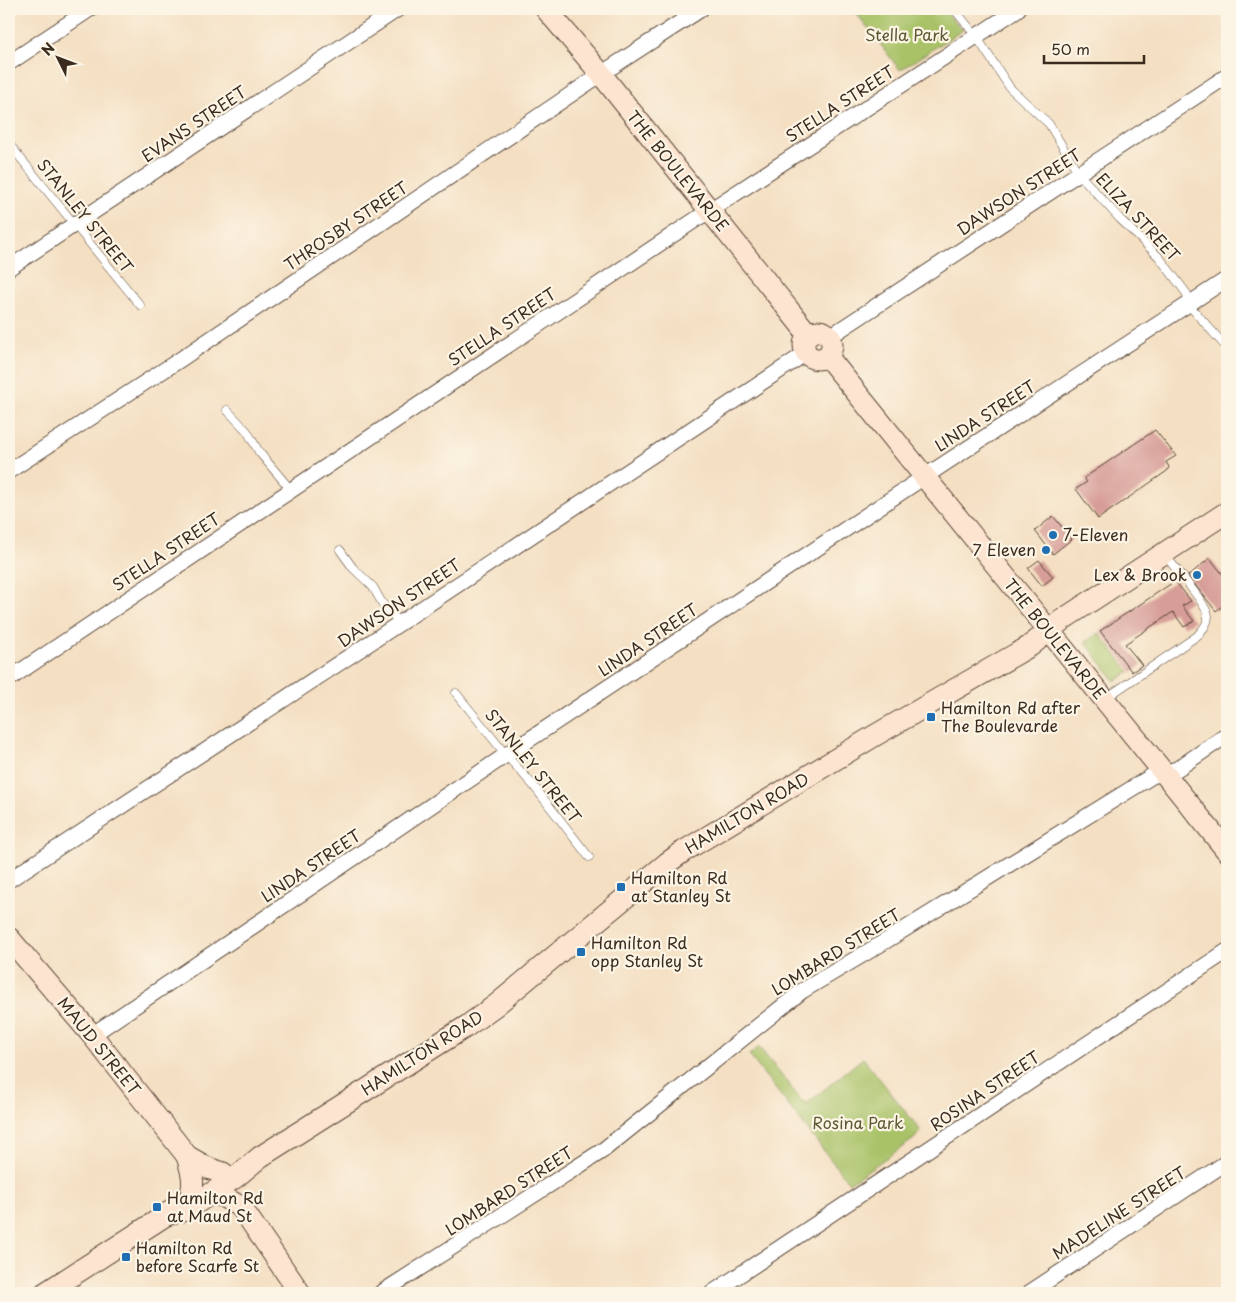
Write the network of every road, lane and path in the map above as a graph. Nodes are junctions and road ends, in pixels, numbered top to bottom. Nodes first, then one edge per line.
1 (90, 9) edge
2 (398, 9) edge
3 (546, 9) edge
4 (701, 9) edge
5 (954, 9) edge
6 (1018, 9) edge
7 (976, 36) junction
8 (9, 63) edge
9 (601, 74) junction
10 (1227, 76) edge
11 (9, 144) edge
12 (1079, 174) junction
13 (709, 210) junction
14 (74, 224) junction
15 (9, 268) edge
16 (1227, 279) edge
17 (1188, 304) junction
18 (140, 305) dead end
19 (818, 345) junction
20 (1227, 348) edge
21 (227, 410) dead end
22 (9, 472) edge
23 (924, 477) junction
24 (291, 490) junction
25 (1227, 512) edge
26 (340, 550) dead end
27 (1164, 554) junction
28 (400, 623) junction
29 (1049, 631) junction
30 (9, 679) edge
31 (456, 693) dead end
32 (1105, 699) junction
33 (1227, 735) edge
34 (506, 755) junction
35 (1165, 773) junction
36 (1227, 851) edge
37 (589, 856) dead end
38 (9, 880) edge
39 (9, 938) edge
40 (1227, 951) edge
41 (92, 1036) junction
42 (187, 1156) junction
43 (1227, 1162) edge
44 (232, 1173) junction
45 (201, 1195) junction
46 (241, 1207) junction
47 (45, 1293) edge
48 (300, 1293) edge
49 (381, 1293) edge
50 (712, 1293) edge
51 (1029, 1293) edge

1 - 8 street
2 - 14 street, EVANS STREET
3 - 9 street, THE BOULEVARDE
4 - 9 street, THROSBY STREET
5 - 7 lane, ELIZA STREET
6 - 7 street, STELLA STREET
7 - 12 lane, ELIZA STREET
7 - 13 street, STELLA STREET
9 - 13 street, THE BOULEVARDE
9 - 22 street, THROSBY STREET
10 - 12 street, DAWSON STREET
11 - 14 lane, STANLEY STREET
12 - 17 lane, ELIZA STREET
12 - 19 street, DAWSON STREET
13 - 19 street, THE BOULEVARDE
13 - 24 street, STELLA STREET
14 - 15 street, EVANS STREET
14 - 18 lane, STANLEY STREET
16 - 17 street, LINDA STREET
17 - 20 lane, ELIZA STREET
17 - 23 street, LINDA STREET
19 - 23 street, THE BOULEVARDE
19 - 28 street, DAWSON STREET
21 - 24 lane
23 - 29 street, THE BOULEVARDE
23 - 34 street, LINDA STREET
24 - 30 street, STELLA STREET
25 - 27 street, HAMILTON ROAD
26 - 28 lane
27 - 29 street, HAMILTON ROAD
27 - 32 lane
28 - 38 street, DAWSON STREET
29 - 32 street, THE BOULEVARDE
29 - 44 street, HAMILTON ROAD
31 - 34 lane, STANLEY STREET
32 - 35 street, THE BOULEVARDE
33 - 35 street, LOMBARD STREET
34 - 37 lane, STANLEY STREET
34 - 41 street, LINDA STREET
35 - 36 street, THE BOULEVARDE
35 - 49 street, LOMBARD STREET
39 - 41 street, MAUD STREET
40 - 50 street, ROSINA STREET
41 - 42 street, MAUD STREET
42 - 44 street, MAUD STREET
42 - 45 street, MAUD STREET
43 - 51 street, MADELINE STREET
44 - 45 street, HAMILTON ROAD
44 - 46 street
45 - 46 street
45 - 47 street, HAMILTON ROAD
46 - 48 street

